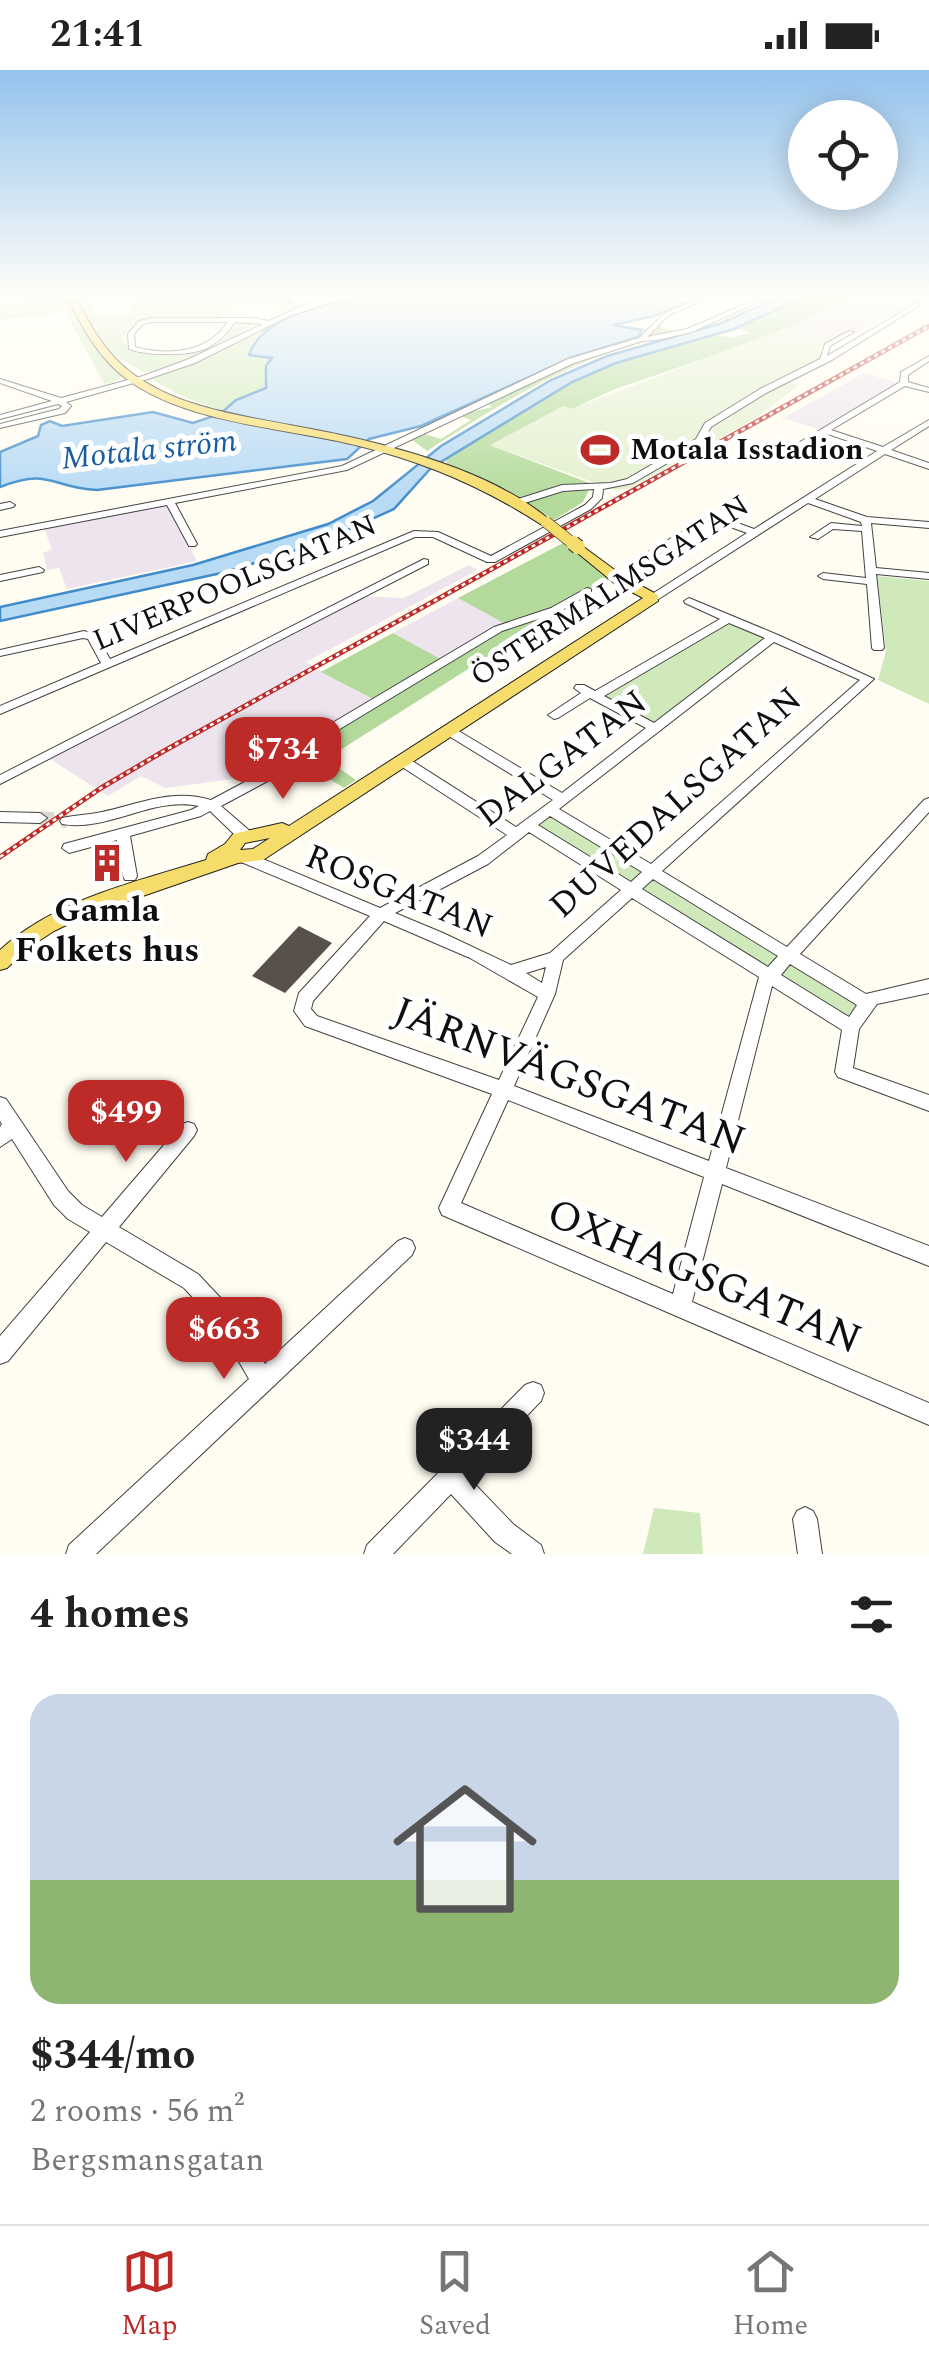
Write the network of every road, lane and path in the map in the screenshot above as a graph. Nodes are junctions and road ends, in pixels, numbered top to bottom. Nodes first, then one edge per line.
1 (121, 365) edge
2 (174, 365) edge
3 (562, 365) edge
4 (811, 365) edge
5 (918, 365) edge
6 (137, 378) junction
7 (0, 381) edge
8 (904, 383) junction
9 (929, 390) edge
10 (59, 400) junction
11 (0, 417) edge
12 (929, 422) edge
13 (0, 426) edge
14 (824, 430) junction
15 (384, 449) junction
16 (885, 450) junction
17 (789, 451) dead end
18 (929, 466) edge
19 (599, 486) junction
20 (806, 500) junction
21 (170, 502) junction
22 (515, 503) junction
23 (867, 524) junction
24 (929, 525) edge
25 (755, 533) junction
26 (0, 534) edge
27 (815, 537) dead end
28 (192, 544) dead end
29 (424, 562) dead end
30 (638, 564) dead end
31 (39, 570) dead end
32 (823, 576) dead end
33 (929, 576) edge
34 (873, 577) junction
35 (0, 578) edge
36 (587, 591) dead end
37 (653, 598) junction
38 (690, 601) dead end
39 (728, 618) junction
40 (774, 638) junction
41 (878, 648) dead end
42 (0, 653) edge
43 (108, 664) junction
44 (588, 692) junction
45 (0, 710) edge
46 (554, 715) dead end
47 (655, 728) junction
48 (448, 730) junction
49 (401, 760) junction
50 (0, 780) edge
51 (929, 803) edge
52 (556, 804) junction
53 (211, 805) junction
54 (0, 817) edge
55 (40, 818) tunnel mouth
56 (67, 821) tunnel mouth
57 (522, 829) junction
58 (123, 835) junction
59 (247, 847) junction
60 (69, 848) dead end
61 (652, 872) junction
62 (130, 876) dead end
63 (633, 890) junction
64 (380, 916) junction
65 (0, 948) edge
66 (789, 955) junction
67 (556, 957) junction
68 (0, 962) edge
69 (513, 971) junction
70 (770, 976) junction
71 (929, 986) edge
72 (547, 994) junction
73 (867, 1003) junction
74 (851, 1027) junction
75 (501, 1089) junction
76 (929, 1103) edge
77 (0, 1105) edge
78 (188, 1130) dead end
79 (7, 1132) edge
80 (718, 1173) junction
81 (449, 1208) joint
82 (105, 1231) junction
83 (406, 1248) dead end
84 (929, 1256) edge
85 (680, 1308) junction
86 (0, 1353) edge
87 (262, 1382) junction
88 (533, 1394) dead end
89 (929, 1414) edge
90 (452, 1477) junction
91 (805, 1518) dead end
92 (78, 1554) edge
93 (376, 1554) edge
94 (532, 1554) edge
95 (810, 1554) edge

1 - 6 main road
2 - 6 street
3 - 15 street
4 - 19 street
5 - 8 street
6 - 10 street
6 - 15 main road
7 - 10 street
8 - 9 street
8 - 14 street
10 - 11 street
10 - 13 street
12 - 16 street, ÖSTERMALMSGATAN
14 - 16 street
14 - 17 street
15 - 21 street
15 - 22 main road
16 - 18 street
16 - 20 street, ÖSTERMALMSGATAN
19 - 22 street
19 - 43 street, LIVERPOOLSGATAN
20 - 23 street
20 - 25 street, ÖSTERMALMSGATAN
21 - 26 street
21 - 28 street
22 - 37 main road, bridge
23 - 24 street
23 - 27 street
23 - 34 street
25 - 30 street
25 - 37 street, ÖSTERMALMSGATAN
29 - 50 street
31 - 35 street
32 - 34 street
33 - 34 street
34 - 41 street
36 - 53 street
37 - 48 main road, ÖSTERMALMSGATAN
38 - 39 street
39 - 40 street
39 - 44 street
40 - 47 street, DALGATAN
40 - 61 street, DUVEDALSGATAN
42 - 43 street
43 - 45 street, LIVERPOOLSGATAN
44 - 46 street
44 - 47 street
47 - 52 street, DALGATAN
48 - 49 main road, ÖSTERMALMSGATAN
48 - 52 street
49 - 57 street
49 - 59 main road, ÖSTERMALMSGATAN
51 - 66 street
52 - 57 street, DALGATAN
52 - 61 street
53 - 56 street
53 - 58 street
53 - 59 street
54 - 55 street
57 - 63 street
57 - 64 street, DALGATAN
58 - 60 street
58 - 62 street
59 - 64 street, ROSGATAN
59 - 65 main road, ÖSTERMALMSGATAN
59 - 68 main road, ÖSTERMALMSGATAN
61 - 63 street, DUVEDALSGATAN
61 - 66 street
63 - 67 street, DUVEDALSGATAN
63 - 70 street
64 - 69 street, ROSGATAN
64 - 75 street, JÄRNVÄGSGATAN
66 - 70 street
66 - 73 street
67 - 69 street, ROSGATAN
67 - 72 street, DUVEDALSGATAN
69 - 72 street, ROSGATAN
70 - 74 street
70 - 80 street
71 - 73 street
72 - 75 street, DUVEDALSGATAN
73 - 74 street
74 - 76 street
75 - 80 street, JÄRNVÄGSGATAN
75 - 81 street, DUVEDALSGATAN
77 - 79 street
78 - 82 street
79 - 82 street
80 - 84 street, JÄRNVÄGSGATAN
80 - 85 street
81 - 85 street, OXHAGSGATAN
82 - 86 street
82 - 87 street
83 - 87 street
85 - 89 street, OXHAGSGATAN
87 - 92 street
88 - 90 street
90 - 93 street
90 - 94 street
91 - 95 street

